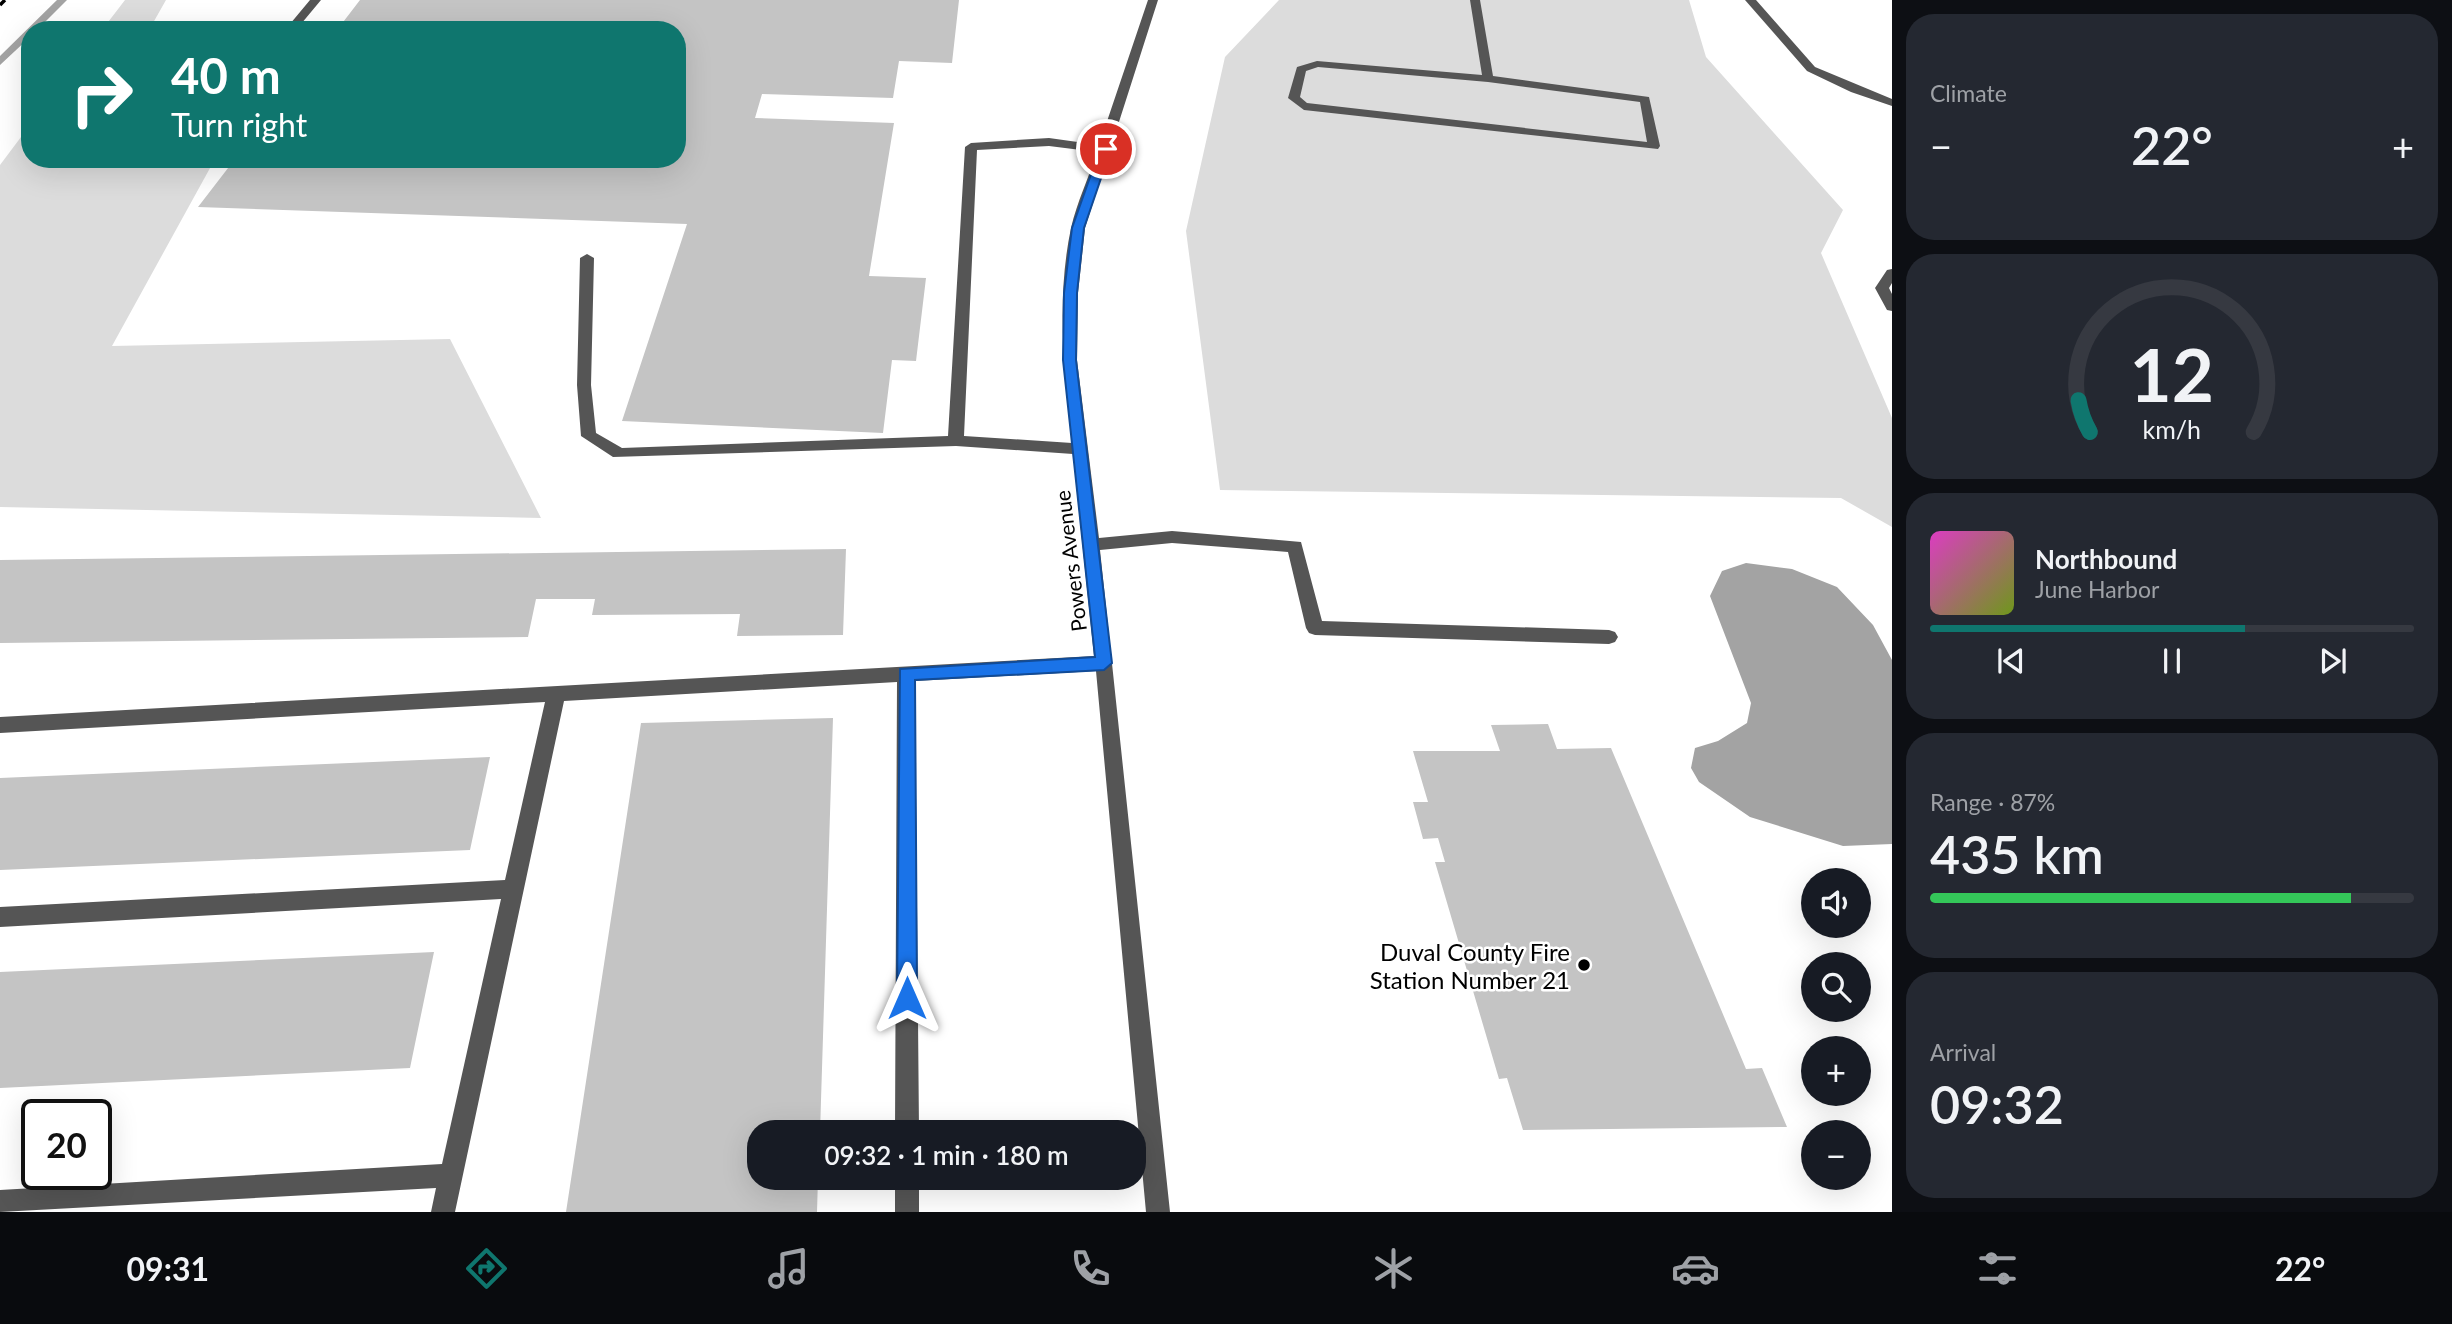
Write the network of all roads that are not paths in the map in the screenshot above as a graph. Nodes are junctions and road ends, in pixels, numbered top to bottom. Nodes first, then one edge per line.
1 (316, 0) edge
2 (1153, 0) edge
3 (1475, 0) edge
4 (1750, 0) edge
5 (298, 21) edge
6 (1488, 79) junction
7 (1892, 103) edge
8 (1106, 149) junction
9 (587, 258) dead end
10 (1892, 273) edge
11 (1892, 307) edge
12 (956, 442) junction
13 (1079, 449) junction
14 (1091, 545) junction
15 (1609, 637) dead end
16 (1104, 663) junction
17 (906, 674) junction
18 (556, 695) junction
19 (0, 725) edge
20 (513, 890) junction
21 (0, 917) edge
22 (907, 1120) edge
23 (452, 1175) junction
24 (907, 1190) edge
25 (0, 1202) edge
26 (443, 1212) edge
27 (907, 1212) edge
28 (1158, 1212) edge

1 - 5 street
2 - 8 street, Powers Avenue
3 - 6 street
4 - 7 street
6 - 6 street
8 - 12 street
8 - 13 street, Powers Avenue
9 - 12 street
10 - 11 street
12 - 13 street
13 - 14 street, Powers Avenue
14 - 15 street
14 - 16 street, Powers Avenue
16 - 17 street
16 - 28 street, Powers Avenue
17 - 18 street
17 - 22 street
18 - 19 street
18 - 20 street
20 - 21 street
20 - 23 street
23 - 25 street
23 - 26 street
24 - 27 street

